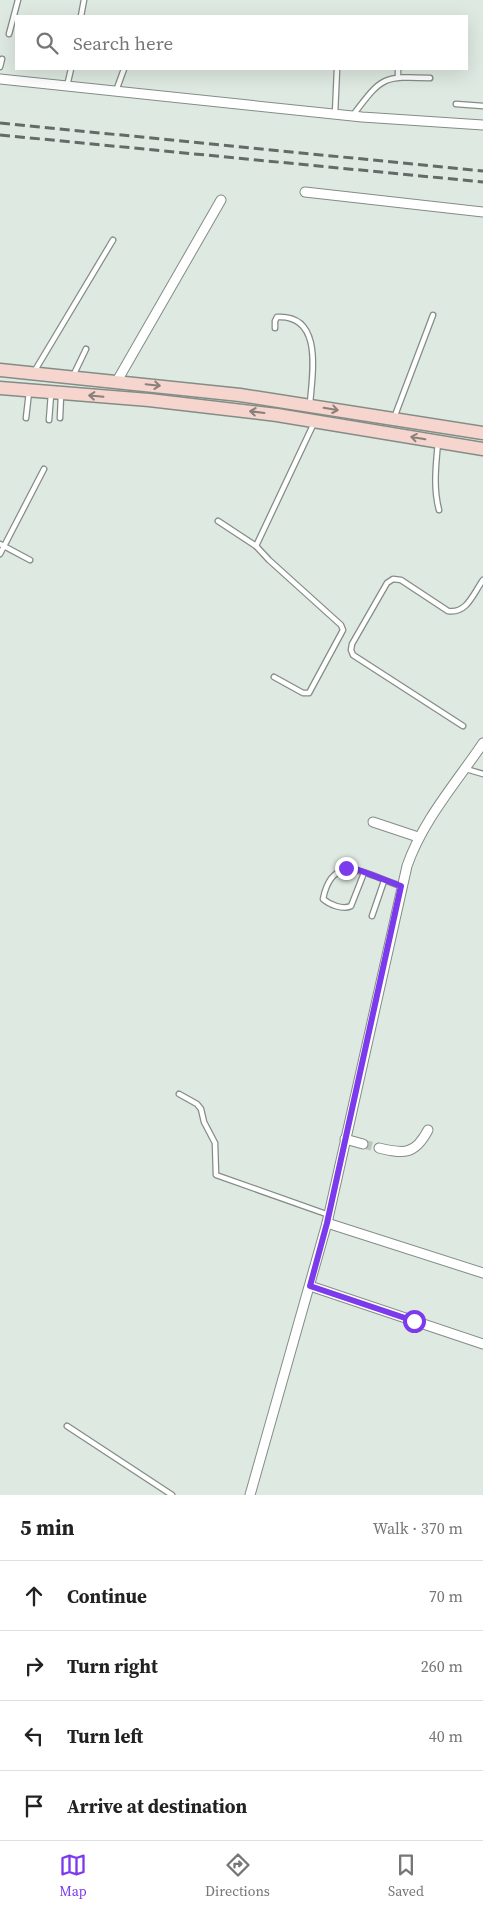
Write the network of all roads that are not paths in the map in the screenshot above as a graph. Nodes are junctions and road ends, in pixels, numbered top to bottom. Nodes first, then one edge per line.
1 (18, 0) edge
2 (84, 0) edge
3 (81, 15) edge
4 (9, 34) dead end
5 (2, 59) dead end
6 (0, 67) edge
7 (71, 70) edge
8 (124, 70) edge
9 (337, 70) edge
10 (398, 70) edge
11 (398, 77) junction
12 (430, 78) dead end
13 (0, 79) edge
14 (67, 86) junction
15 (116, 91) junction
16 (456, 104) dead end
17 (483, 106) edge
18 (335, 114) junction
19 (352, 116) junction
20 (483, 125) edge
21 (304, 192) dead end
22 (221, 200) dead end
23 (483, 212) edge
24 (113, 240) dead end
25 (433, 316) dead end
26 (275, 328) dead end
27 (86, 349) dead end
28 (0, 370) edge
29 (33, 373) junction
30 (72, 377) junction
31 (117, 381) junction
32 (0, 388) edge
33 (29, 391) junction
34 (56, 393) junction
35 (310, 406) junction
36 (26, 418) dead end
37 (60, 418) dead end
38 (394, 419) junction
39 (49, 420) dead end
40 (315, 420) junction
41 (483, 433) edge
42 (438, 441) junction
43 (483, 449) edge
44 (44, 469) dead end
45 (439, 510) dead end
46 (218, 521) dead end
47 (2, 545) edge
48 (256, 546) junction
49 (0, 554) edge
50 (30, 560) dead end
51 (483, 580) edge
52 (274, 677) dead end
53 (463, 726) dead end
54 (483, 743) edge
55 (466, 769) junction
56 (483, 774) edge
57 (373, 822) dead end
58 (418, 837) junction
59 (364, 873) junction
60 (384, 881) junction
61 (401, 886) junction
62 (372, 916) dead end
63 (179, 1094) dead end
64 (428, 1130) dead end
65 (345, 1139) junction
66 (363, 1144) tunnel mouth
67 (379, 1148) tunnel mouth
68 (328, 1219) junction
69 (483, 1273) edge
70 (310, 1286) junction
71 (483, 1344) edge
72 (67, 1426) dead end
73 (172, 1495) edge
74 (250, 1495) edge

1 - 4 lane
2 - 3 lane
5 - 6 lane
7 - 14 lane
8 - 15 lane
9 - 18 lane
10 - 11 lane
11 - 12 lane
11 - 19 lane
13 - 14 street
14 - 15 street
15 - 18 street
16 - 17 lane
18 - 19 street
19 - 20 street
21 - 23 street
22 - 31 street
24 - 29 lane
25 - 38 lane
26 - 35 lane
27 - 30 lane
28 - 29 main road
29 - 30 main road
30 - 31 main road
31 -> 35 main road
32 - 33 main road
33 - 34 main road
33 - 36 lane
34 - 37 lane
34 - 39 lane
40 -> 34 main road
35 -> 38 main road
38 - 41 main road
42 -> 40 main road
40 - 48 lane
42 - 43 main road
42 - 45 lane
44 - 47 lane
46 - 48 lane
47 - 49 lane
47 - 50 lane
48 - 52 lane
51 - 53 lane
54 - 55 street
55 - 56 lane
55 - 58 street
57 - 58 street
58 - 61 street
59 - 59 lane
59 - 60 lane
60 - 61 lane
60 - 62 lane
61 - 65 street
63 - 68 lane
64 - 67 street
65 - 66 street
65 - 68 street
68 - 69 street
68 - 70 street
70 - 71 street
70 - 74 street
72 - 73 lane

